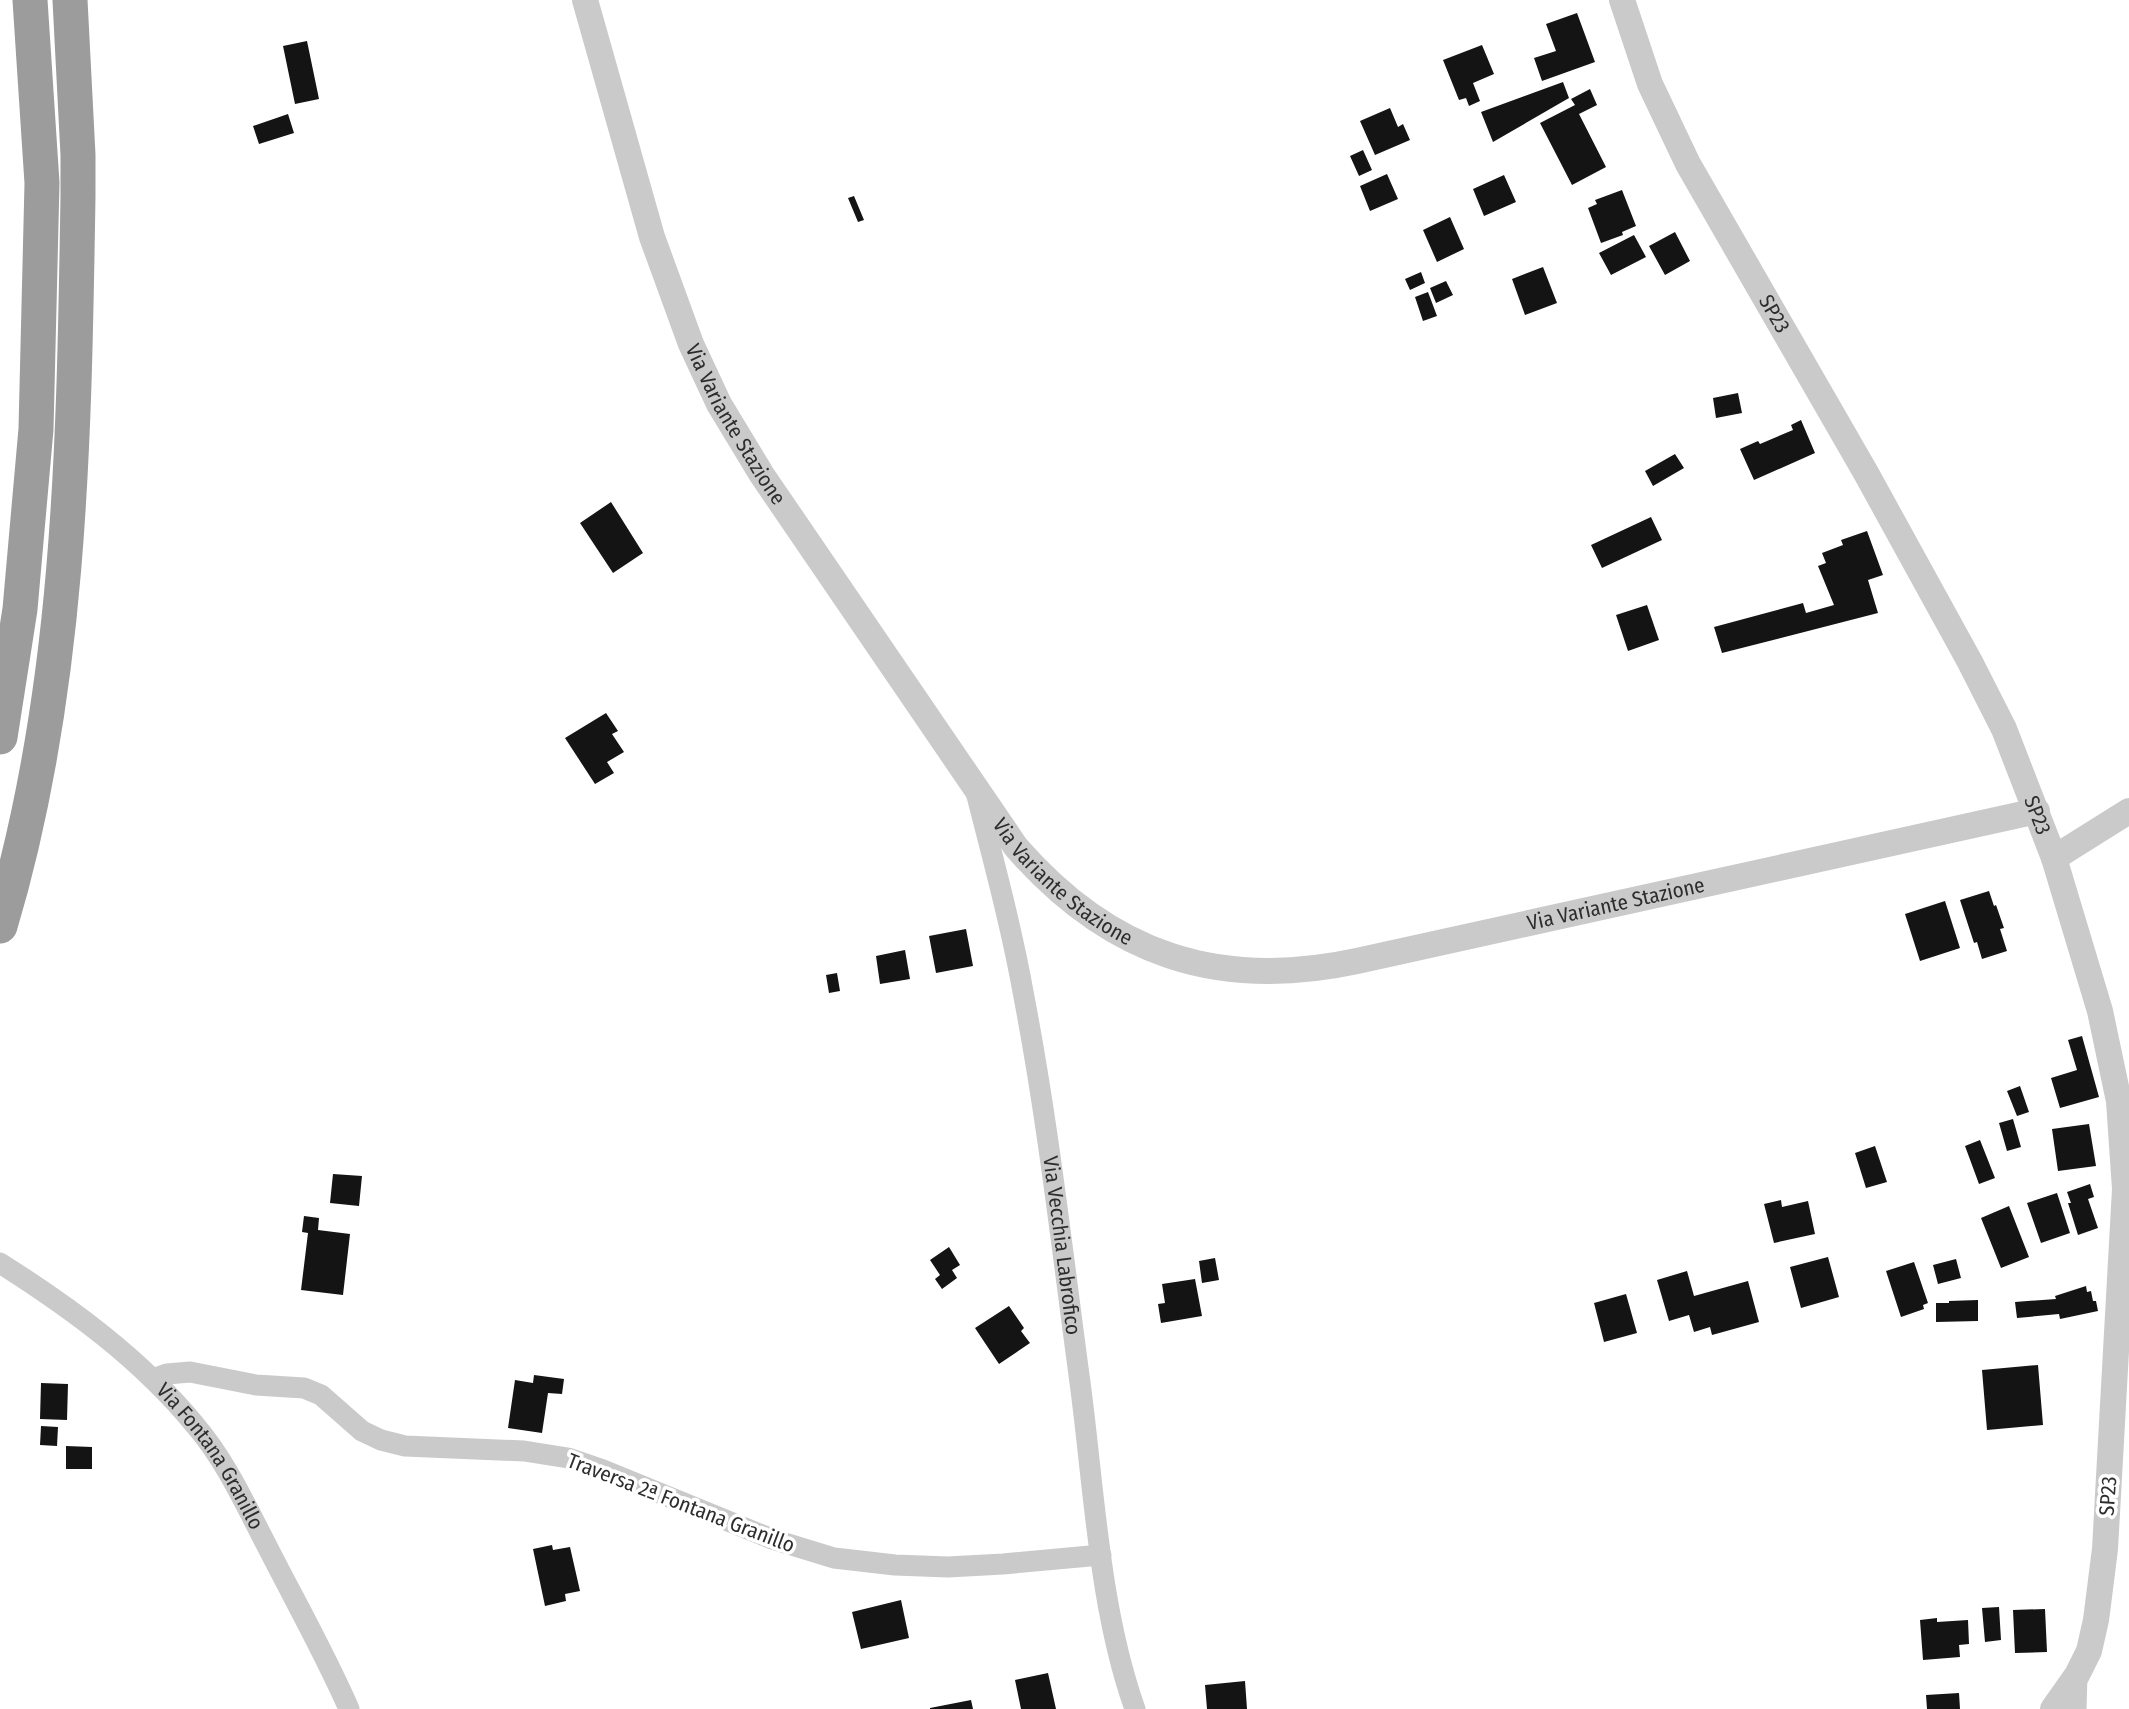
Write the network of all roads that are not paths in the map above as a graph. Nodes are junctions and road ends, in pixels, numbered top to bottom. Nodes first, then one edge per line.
1 (30, 0) edge
2 (70, 0) edge
3 (585, 0) edge
4 (1622, 0) edge
5 (0, 737) edge
6 (975, 787) junction
7 (2037, 811) junction
8 (2129, 811) edge
9 (2054, 858) junction
10 (0, 926) edge
11 (0, 1263) edge
12 (153, 1379) junction
13 (1101, 1555) junction
14 (2077, 1675) junction
15 (349, 1709) edge
16 (1135, 1709) edge
17 (2053, 1709) edge
18 (2076, 1709) edge

1 - 5 highway
2 - 10 highway
3 - 6 street, Via Variante Stazione
4 - 7 street, SP23 / SP23
6 - 7 street, Via Variante Stazione
6 - 13 street, Via Vecchia Labrofico
7 - 9 street, SP23 / SP23
8 - 9 street
9 - 14 street, SP23 / SP23
11 - 12 street, Via Fontana Granillo
12 - 13 street, Traversa 2ª Fontana Granillo
12 - 15 street, Via Fontana Granillo
13 - 16 street, Via Vecchia Labrofico
14 - 17 street, SP23 / SP23
14 - 18 street

